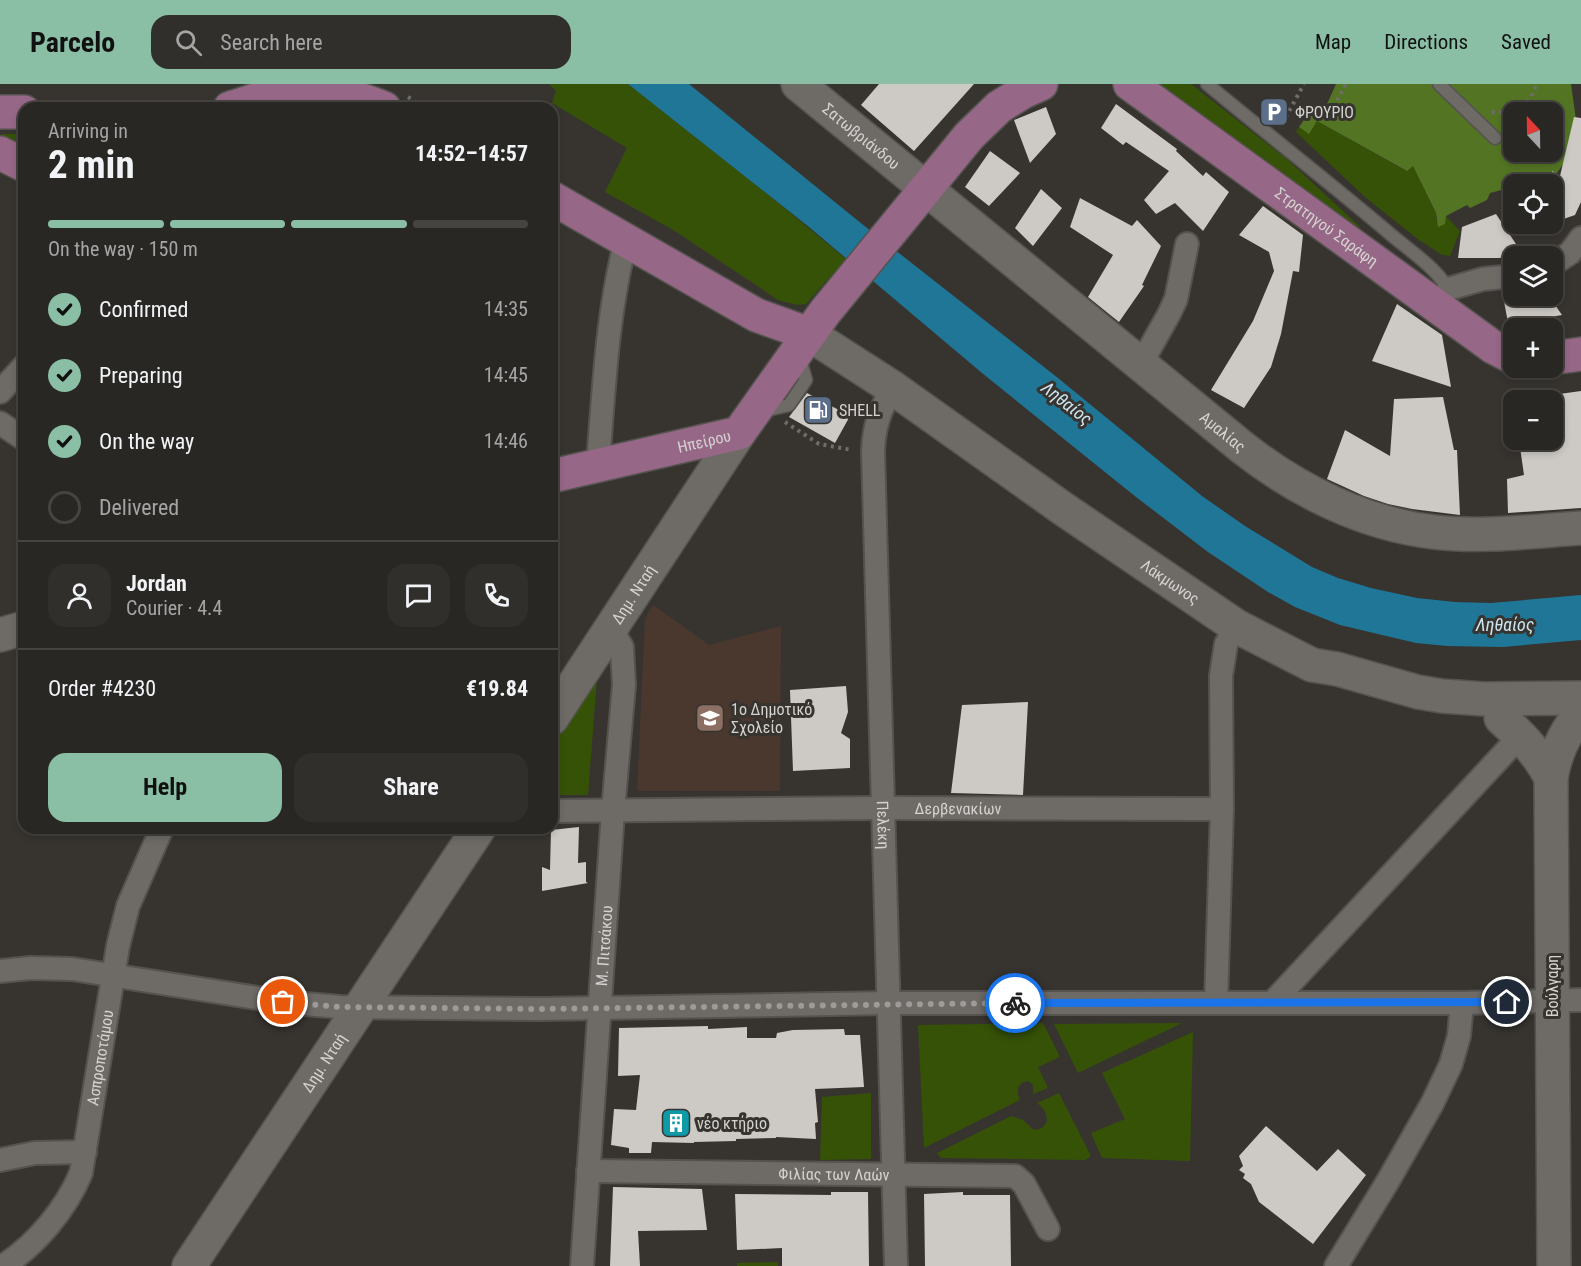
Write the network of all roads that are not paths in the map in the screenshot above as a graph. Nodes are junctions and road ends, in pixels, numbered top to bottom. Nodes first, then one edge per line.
1 (374, 84) edge
2 (798, 84) edge
3 (1006, 84) edge
4 (1041, 84) edge
5 (1206, 84) edge
6 (1440, 84) edge
7 (1133, 87) edge
8 (250, 100) edge
9 (368, 102) edge
10 (390, 102) edge
11 (0, 112) edge
12 (18, 112) edge
13 (969, 136) junction
14 (1495, 138) dead end
15 (0, 153) edge
16 (18, 162) edge
17 (919, 197) junction
18 (558, 201) edge
19 (626, 240) junction
20 (1187, 244) dead end
21 (1503, 277) edge
22 (1448, 301) junction
23 (810, 332) junction
24 (1503, 352) edge
25 (1581, 354) edge
26 (1563, 356) edge
27 (1141, 364) junction
28 (18, 372) edge
29 (893, 388) junction
30 (0, 392) edge
31 (755, 421) junction
32 (0, 423) edge
33 (18, 435) edge
34 (695, 442) junction
35 (598, 464) junction
36 (715, 472) junction
37 (558, 474) edge
38 (1581, 528) edge
39 (1236, 626) junction
40 (611, 629) junction
41 (18, 630) edge
42 (0, 635) edge
43 (1312, 665) junction
44 (558, 709) edge
45 (1580, 711) edge
46 (1511, 727) junction
47 (1551, 778) junction
48 (883, 808) junction
49 (1222, 809) junction
50 (613, 810) junction
51 (558, 811) edge
52 (159, 834) edge
53 (475, 834) edge
54 (0, 971) edge
55 (114, 974) junction
56 (1566, 1000) edge
57 (1216, 1002) junction
58 (1273, 1002) junction
59 (888, 1003) junction
60 (1462, 1003) junction
61 (360, 1007) junction
62 (599, 1009) junction
63 (85, 1152) junction
64 (0, 1160) edge
65 (588, 1171) junction
66 (893, 1175) junction
67 (1048, 1229) dead end
68 (3, 1266) edge
69 (189, 1266) edge
70 (582, 1266) edge
71 (896, 1266) edge
72 (1336, 1266) edge
73 (1554, 1266) edge

1 - 10 street
2 - 17 street, Σατωβριάνδου
3 - 13 main road, Ηπείρου
4 - 13 main road, Ηπείρου
5 - 22 lane
6 - 14 lane
7 - 22 main road, Στρατηγού Σαράφη
8 - 9 main road
11 - 12 main road
13 - 17 main road, Ηπείρου
15 - 16 main road
17 - 23 main road, Ηπείρου
17 - 27 street, Αμαλίας
18 - 19 main road
19 - 23 main road
19 - 35 street
20 - 27 street
21 - 22 street
22 - 24 main road, Στρατηγού Σαράφη
23 - 29 street, Λάκμωνος
23 - 31 main road, Ηπείρου
25 - 26 main road
27 - 38 street, Αμαλίας
28 - 30 street
29 - 39 street, Λάκμωνος
29 - 48 street, Πελέκη
31 - 34 main road, Ηπείρου
31 - 36 street, Δημ. Νταή
32 - 33 street
34 - 35 main road, Ηπείρου
34 - 36 street
35 - 37 main road, Ηπείρου
36 - 40 street, Δημ. Νταή
39 - 43 street, Λάκμωνος
39 - 49 street
40 - 44 street, Δημ. Νταή
40 - 50 street, Μ. Πιτσάκου
41 - 42 street
43 - 45 street, Λάκμωνος
43 - 46 street
45 - 46 street
45 - 47 street, Βούλγαρη
46 - 47 street
46 - 58 street
47 - 56 street, Βούλγαρη
48 - 49 street, Δερβενακίων
48 - 50 street, Δερβενακίων
48 - 59 street, Πελέκη
49 - 57 street
50 - 51 street, Δερβενακίων
50 - 62 street, Μ. Πιτσάκου
52 - 55 street, Ασπροποτάμου
53 - 61 street, Δημ. Νταή
54 - 55 street
55 - 61 street
55 - 63 street, Ασπροποτάμου
56 - 60 street
56 - 73 street, Βούλγαρη
57 - 58 street
57 - 59 street
58 - 60 street
59 - 62 street
59 - 66 street, Πελέκη
60 - 72 street
61 - 62 street
61 - 69 street, Δημ. Νταή
62 - 65 street, Μ. Πιτσάκου
63 - 64 street
63 - 68 street, Ασπροποτάμου
65 - 66 street, Φιλίας των Λαών
65 - 70 street, Μ. Πιτσάκου
66 - 67 street, Φιλίας των Λαών
66 - 71 street, Πελέκη

